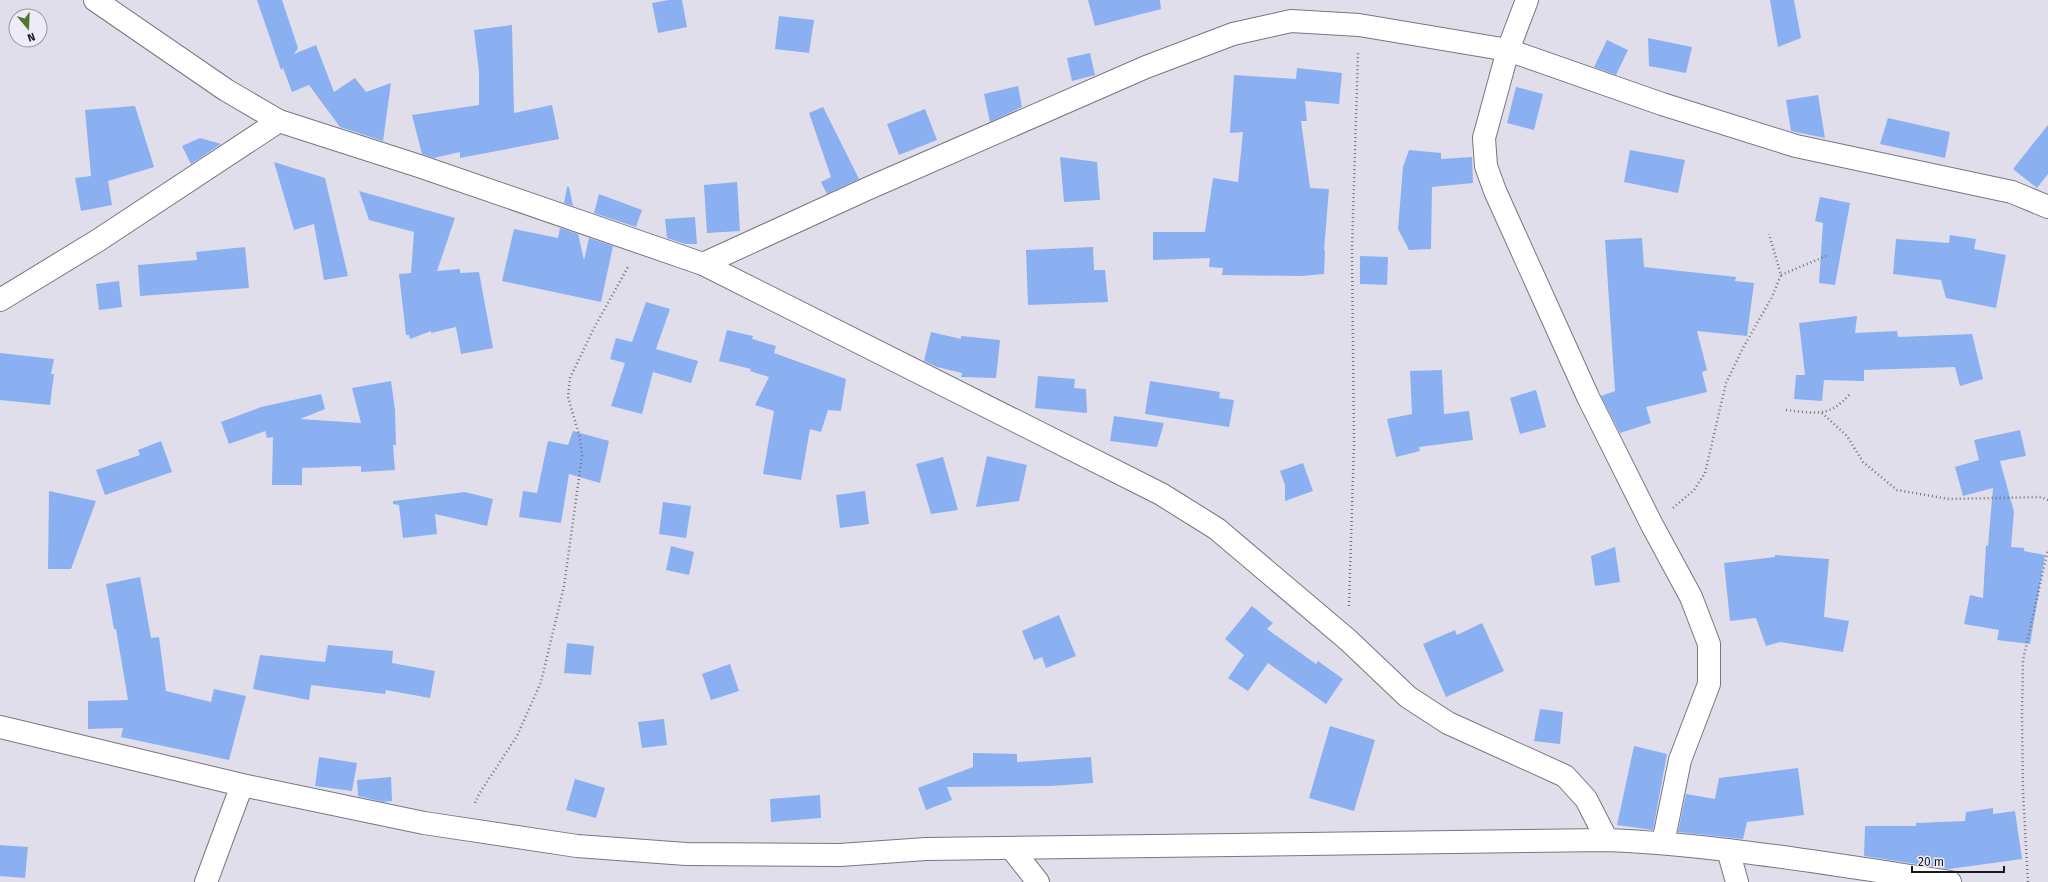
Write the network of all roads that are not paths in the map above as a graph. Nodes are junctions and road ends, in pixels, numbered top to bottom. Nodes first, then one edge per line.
1 (95, 0) edge
2 (1527, 0) edge
3 (1508, 50) junction
4 (279, 121) junction
5 (2048, 207) edge
6 (703, 264) junction
7 (0, 300) edge
8 (0, 727) edge
9 (242, 785) junction
10 (1607, 840) junction
11 (1663, 843) junction
12 (1012, 848) junction
13 (1728, 850) junction
14 (206, 882) edge
15 (1038, 882) edge
16 (1737, 882) edge
17 (1950, 882) edge

1 - 4 street
2 - 3 street
3 - 5 street
3 - 6 street
3 - 11 street
4 - 6 street
4 - 7 street
6 - 10 street
8 - 9 street
9 - 12 street
9 - 14 street
10 - 11 street
10 - 12 street
11 - 13 street
12 - 15 street
13 - 16 street
13 - 17 street

